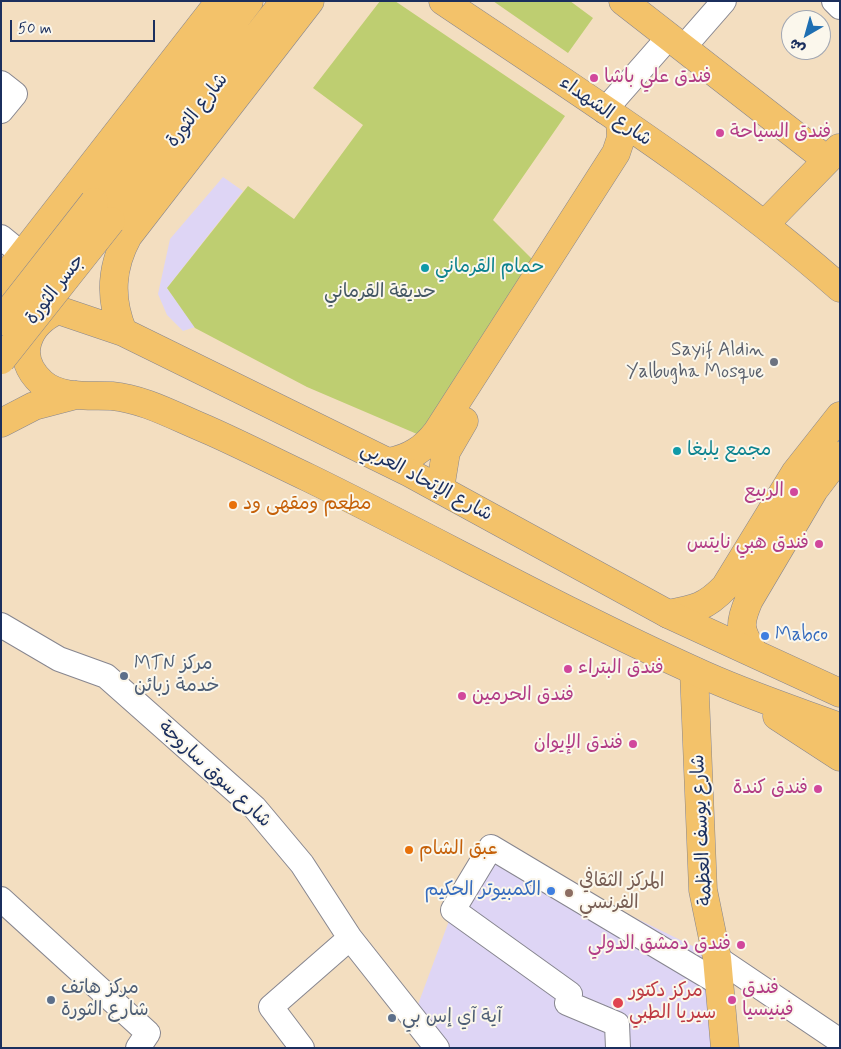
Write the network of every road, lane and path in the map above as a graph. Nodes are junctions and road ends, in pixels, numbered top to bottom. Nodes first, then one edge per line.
1 (220, 1) edge
2 (249, 1) edge
3 (285, 1) edge
4 (310, 1) edge
5 (443, 1) edge
6 (623, 1) edge
7 (724, 1) edge
8 (834, 1) edge
9 (840, 7) edge
10 (676, 42) junction
11 (1, 83) edge
12 (1, 111) edge
13 (612, 116) junction
14 (665, 153) junction
15 (833, 154) edge
16 (92, 205) junction
17 (765, 224) junction
18 (1, 237) edge
19 (122, 248) junction
20 (23, 254) junction
21 (1, 282) edge
22 (840, 288) edge
23 (533, 298) junction
24 (1, 308) edge
25 (58, 310) junction
26 (1, 321) edge
27 (123, 332) junction
28 (1, 360) edge
29 (77, 395) junction
30 (840, 416) edge
31 (1, 423) edge
32 (840, 456) edge
33 (389, 462) junction
34 (440, 489) junction
35 (668, 614) junction
36 (1, 625) edge
37 (753, 651) junction
38 (694, 671) junction
39 (734, 688) junction
40 (840, 693) edge
41 (840, 728) edge
42 (840, 757) edge
43 (1, 899) edge
44 (350, 938) junction
45 (718, 971) junction
46 (840, 1041) edge
47 (138, 1048) edge
48 (302, 1048) edge
49 (437, 1048) edge
50 (618, 1048) edge
51 (725, 1048) edge

1 - 16 main road
2 - 16 main road, شارع الثورة
3 - 16 main road, شارع الثورة
4 - 19 main road
5 - 13 main road, شارع الشهداء
6 - 10 main road
7 - 10 street
8 - 9 street
10 - 13 street
10 - 15 main road
11 - 12 street
13 - 14 main road, شارع الشهداء
13 - 23 main road
14 - 17 main road, شارع الشهداء
14 - 23 main road
15 - 17 main road
16 - 19 main road
16 - 20 main road
16 - 26 main road, جسر الثورة, bridge
16 - 28 main road, جسر الثورة, bridge
17 - 22 main road, شارع الشهداء
18 - 20 street
19 - 27 main road
20 - 21 main road
23 - 33 main road
23 - 34 main road
24 - 25 main road, شارع الإتحاد العربي
25 - 27 main road, شارع الإتحاد العربي
25 - 29 main road
27 - 33 main road, شارع الإتحاد العربي
29 - 31 main road
29 - 38 main road
30 - 35 main road
32 - 37 main road
33 - 34 main road, شارع الإتحاد العربي
34 - 35 main road, شارع الإتحاد العربي
35 - 37 main road, شارع الإتحاد العربي
36 - 44 street, شارع سوق ساروجة
37 - 40 main road, شارع الإتحاد العربي
38 - 39 main road
38 - 45 main road, شارع يوسف العظمة
39 - 41 main road
39 - 42 main road
43 - 47 street
44 - 48 street
44 - 49 street, شارع سوق ساروجة
45 - 46 street
45 - 50 street
45 - 51 main road, شارع يوسف العظمة

